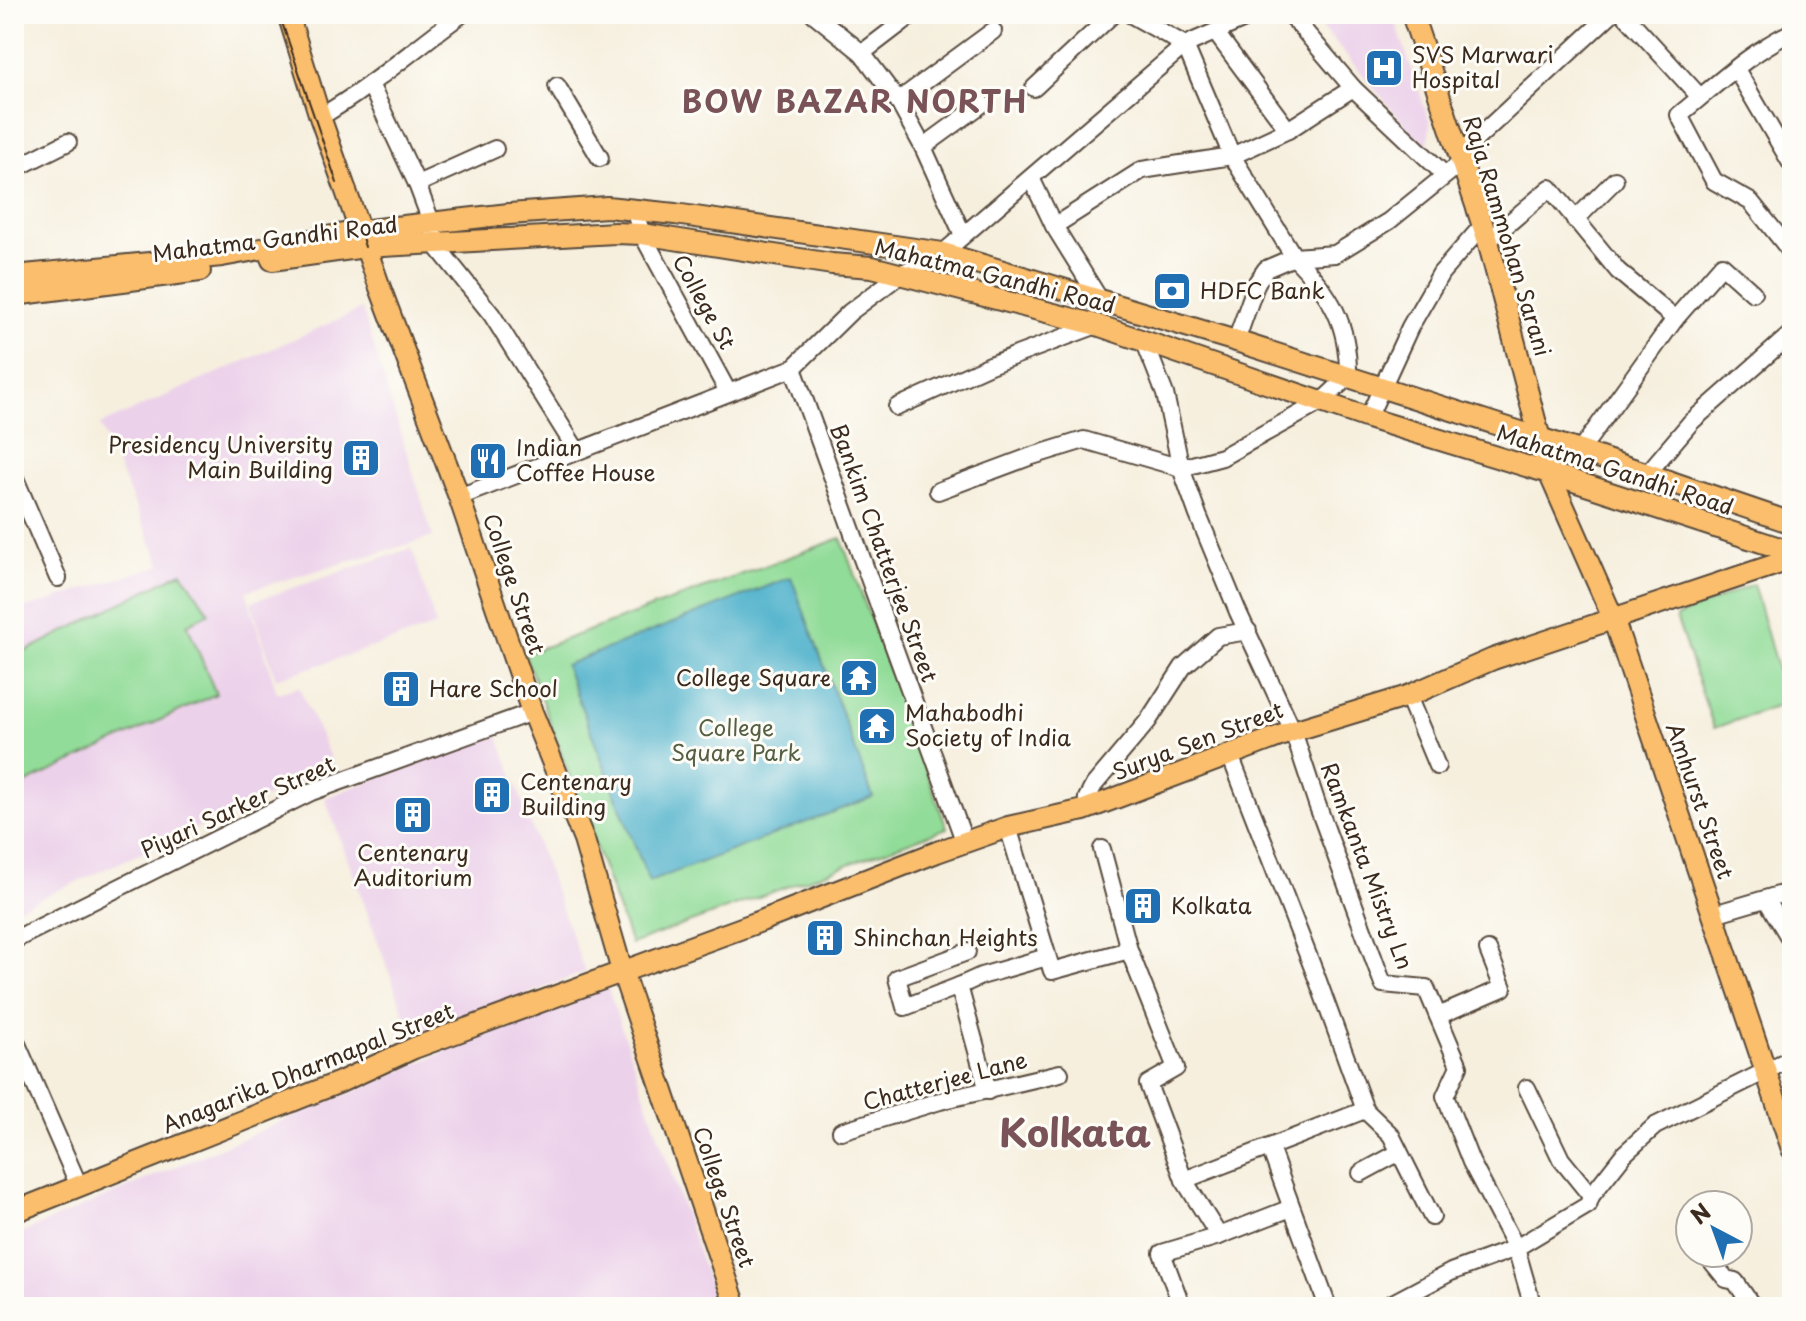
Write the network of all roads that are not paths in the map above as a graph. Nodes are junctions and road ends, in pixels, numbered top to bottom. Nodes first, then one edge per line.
1 (288, 14) edge
2 (462, 14) edge
3 (814, 14) edge
4 (913, 14) edge
5 (1113, 14) edge
6 (1130, 14) edge
7 (1290, 14) edge
8 (1412, 14) edge
9 (1611, 14) edge
10 (1624, 14) edge
11 (1246, 16) edge
12 (993, 31) dead end
13 (1792, 32) edge
14 (1216, 33) junction
15 (1185, 45) junction
16 (862, 53) junction
17 (1736, 69) junction
18 (370, 84) junction
19 (557, 86) dead end
20 (1034, 88) dead end
21 (1353, 88) junction
22 (1700, 97) junction
23 (898, 101) junction
24 (982, 104) dead end
25 (320, 117) junction
26 (1288, 130) junction
27 (68, 142) dead end
28 (923, 147) junction
29 (495, 149) dead end
30 (1232, 156) junction
31 (600, 158) dead end
32 (1455, 164) junction
33 (1792, 165) edge
34 (14, 169) edge
35 (1031, 178) junction
36 (1615, 180) dead end
37 (417, 184) junction
38 (634, 210) junction
39 (1575, 220) junction
40 (1054, 226) junction
41 (1485, 233) junction
42 (434, 234) junction
43 (642, 234) junction
44 (963, 235) junction
45 (363, 239) junction
46 (943, 253) junction
47 (1792, 253) edge
48 (1294, 257) junction
49 (901, 274) junction
50 (14, 276) edge
51 (1753, 293) dead end
52 (14, 295) edge
53 (1100, 300) junction
54 (1675, 319) junction
55 (1097, 325) junction
56 (1792, 333) edge
57 (1144, 340) junction
58 (1236, 341) junction
59 (793, 368) junction
60 (1348, 377) junction
61 (1382, 389) junction
62 (728, 392) junction
63 (1321, 402) junction
64 (897, 407) dead end
65 (1368, 418) junction
66 (1541, 440) junction
67 (577, 451) junction
68 (1580, 451) junction
69 (1181, 468) junction
70 (1549, 473) junction
71 (1647, 474) junction
72 (14, 476) edge
73 (938, 491) dead end
74 (459, 497) junction
75 (1792, 523) edge
76 (1792, 552) edge
77 (1792, 559) edge
78 (58, 578) dead end
79 (1613, 618) junction
80 (1248, 631) junction
81 (1408, 696) junction
82 (532, 712) junction
83 (1293, 731) junction
84 (1230, 755) junction
85 (1437, 766) dead end
86 (1086, 809) junction
87 (1008, 827) junction
88 (965, 843) junction
89 (1102, 849) dead end
90 (1792, 891) edge
91 (1766, 899) junction
92 (1714, 914) junction
93 (14, 940) edge
94 (1792, 942) edge
95 (1129, 950) junction
96 (1488, 950) dead end
97 (967, 952) dead end
98 (1047, 957) junction
99 (622, 971) junction
100 (959, 986) junction
101 (1438, 1016) junction
102 (14, 1037) edge
103 (1792, 1058) edge
104 (1764, 1070) junction
105 (1060, 1073) dead end
106 (1527, 1088) dead end
107 (988, 1091) junction
108 (1365, 1110) junction
109 (841, 1131) dead end
110 (1270, 1148) junction
111 (1792, 1149) edge
112 (1398, 1153) junction
113 (1361, 1173) dead end
114 (1184, 1180) junction
115 (79, 1186) junction
116 (1591, 1196) junction
117 (1291, 1208) junction
118 (14, 1212) edge
119 (1432, 1217) dead end
120 (1219, 1236) junction
121 (1516, 1248) junction
122 (1718, 1269) edge
123 (736, 1307) edge
124 (1182, 1307) edge
125 (1328, 1307) edge
126 (1385, 1307) edge
127 (1533, 1307) edge
128 (1753, 1307) edge

1 - 25 main road, College Street
2 - 18 street
3 - 16 street
4 - 16 street
5 - 20 street
6 - 15 street
7 - 21 street
8 - 32 main road, Raja Rammohan Sarani
9 - 32 street
10 - 22 street
11 - 14 street
12 - 23 street
13 - 17 street
14 - 15 street
14 - 26 street
15 - 30 street
15 - 35 street
16 - 23 street
17 - 22 street
17 - 33 street
18 - 25 street
18 - 37 street
19 - 31 street
21 - 26 street
21 - 32 street
22 - 47 street
23 - 28 street
24 - 28 street
25 - 45 main road, College Street
26 - 30 street
27 - 34 street
28 - 44 street
29 - 37 street
30 - 40 street
30 - 48 street
32 - 41 main road, Raja Rammohan Sarani
32 - 48 street
35 - 40 street
35 - 44 street
36 - 39 street
37 - 42 street
38 - 42 main road, Mahatma Gandhi Road
38 - 43 street, College St
38 - 46 main road, Mahatma Gandhi Road
39 - 41 street
39 - 54 street
40 - 53 street
41 - 61 street
41 - 66 main road, Raja Rammohan Sarani
42 - 43 main road, Mahatma Gandhi Road
42 - 45 main road, Mahatma Gandhi Road
42 - 67 street
43 - 49 main road, Mahatma Gandhi Road
43 - 62 street, College St
44 - 46 street
45 - 50 main road, Mahatma Gandhi Road
45 - 52 main road, Mahatma Gandhi Road
45 - 74 main road, College Street
46 - 49 street
46 - 53 main road, Mahatma Gandhi Road
48 - 58 street
48 - 60 street
49 - 55 main road, Mahatma Gandhi Road
49 - 59 street
51 - 54 street
53 - 58 main road, Mahatma Gandhi Road
54 - 68 street
55 - 57 main road, Mahatma Gandhi Road
55 - 64 street
56 - 71 street
57 - 63 main road, Mahatma Gandhi Road
57 - 69 street
58 - 60 main road, Mahatma Gandhi Road
59 - 62 street
59 - 88 street, Bankim Chatterjee Street
60 - 61 main road, Mahatma Gandhi Road
60 - 63 street
61 - 65 street
61 - 66 main road, Mahatma Gandhi Road
62 - 67 street
63 - 65 main road, Mahatma Gandhi Road
63 - 69 street
65 - 70 main road, Mahatma Gandhi Road
66 - 68 main road, Mahatma Gandhi Road
66 - 70 main road, Raja Rammohan Sarani
67 - 74 street
68 - 71 main road, Mahatma Gandhi Road
69 - 73 street
69 - 80 street
70 - 76 main road, Mahatma Gandhi Road
70 - 79 main road, Amhurst Street
71 - 75 main road, Mahatma Gandhi Road
72 - 78 street
74 - 82 main road, College Street
77 - 79 main road, Surya Sen Street
79 - 81 main road, Surya Sen Street
79 - 92 main road, Amhurst Street
80 - 83 street
80 - 86 street
81 - 83 main road, Surya Sen Street
81 - 85 street
82 - 93 street, Piyari Sarker Street
82 - 99 main road, College Street
83 - 84 main road, Surya Sen Street
83 - 101 street, Ramkanta Mistry Ln
84 - 86 main road, Surya Sen Street
84 - 108 street
86 - 87 main road, Surya Sen Street
87 - 88 main road, Surya Sen Street
87 - 98 street
88 - 99 main road, Surya Sen Street
89 - 95 street
90 - 91 street
91 - 92 street
91 - 94 street
92 - 104 main road, Amhurst Street
95 - 98 street
95 - 114 street
96 - 101 street
97 - 100 street
98 - 100 street
99 - 115 main road, Anagarika Dharmapal Street
99 - 123 main road, College Street
100 - 107 street
101 - 121 street, Ramkanta Mistry Ln
102 - 115 street
103 - 104 street
104 - 111 main road, Amhurst Street
104 - 116 street
105 - 107 street, Chatterjee Lane
106 - 116 street
107 - 109 street, Chatterjee Lane
108 - 110 street
108 - 112 street
110 - 114 street
110 - 117 street
112 - 113 street
112 - 119 street
114 - 120 street
115 - 118 main road, Anagarika Dharmapal Street
116 - 121 street
117 - 120 street
117 - 125 street
120 - 124 street
121 - 126 street
121 - 127 street, Ramkanta Mistry Ln
122 - 128 street

